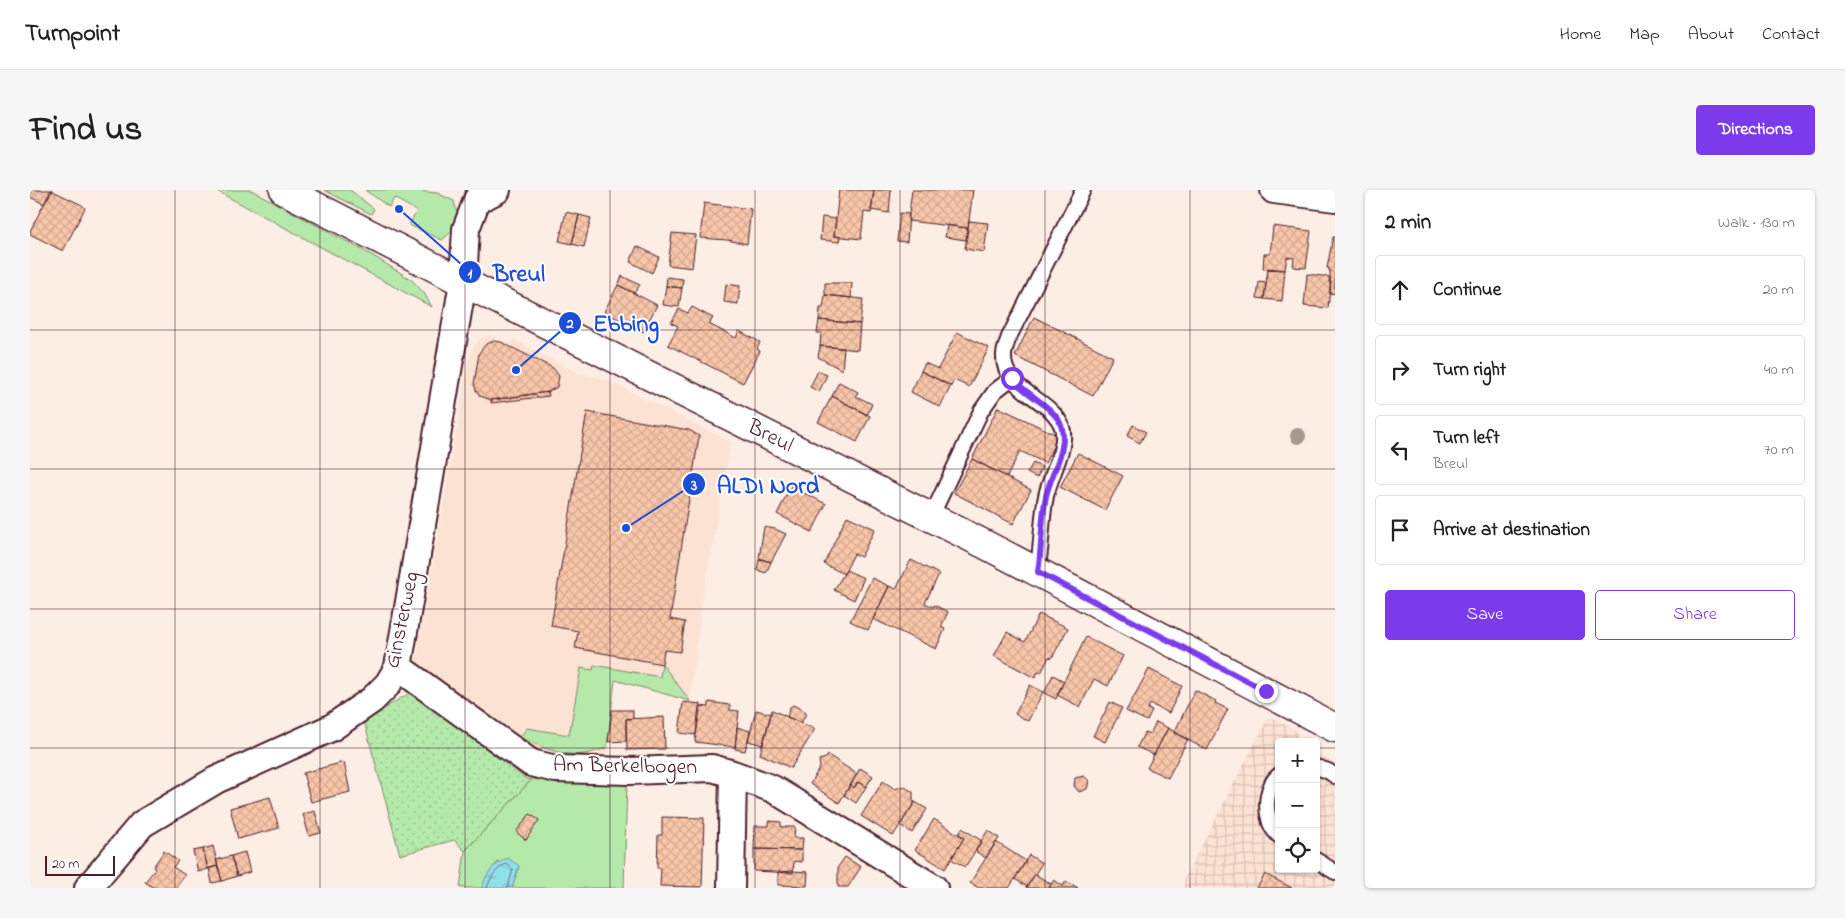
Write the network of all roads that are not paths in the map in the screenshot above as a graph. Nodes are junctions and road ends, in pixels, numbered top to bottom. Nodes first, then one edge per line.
1 (284, 190) edge
2 (1083, 190) edge
3 (1274, 190) edge
4 (479, 193) edge
5 (1335, 198) edge
6 (463, 282) junction
7 (1012, 378) junction
8 (931, 517) junction
9 (1038, 572) junction
10 (398, 666) junction
11 (1335, 728) edge
12 (1320, 768) edge
13 (733, 774) junction
14 (1335, 776) edge
15 (1275, 778) edge
16 (1275, 830) edge
17 (1320, 862) edge
18 (1334, 868) edge
19 (88, 888) edge
20 (731, 888) edge
21 (934, 888) edge

1 - 6 main road, Breul
2 - 7 lane
3 - 5 street
4 - 6 street, Ginsterweg
6 - 8 main road, Breul
6 - 10 street, Ginsterweg
7 - 8 lane
7 - 9 lane
8 - 9 main road, Breul
9 - 11 main road, Breul
10 - 13 street, Am Berkelbogen
10 - 19 street, Ginsterweg
12 - 14 lane
13 - 20 street
13 - 21 street, Am Berkelbogen
15 - 16 lane
17 - 18 lane

